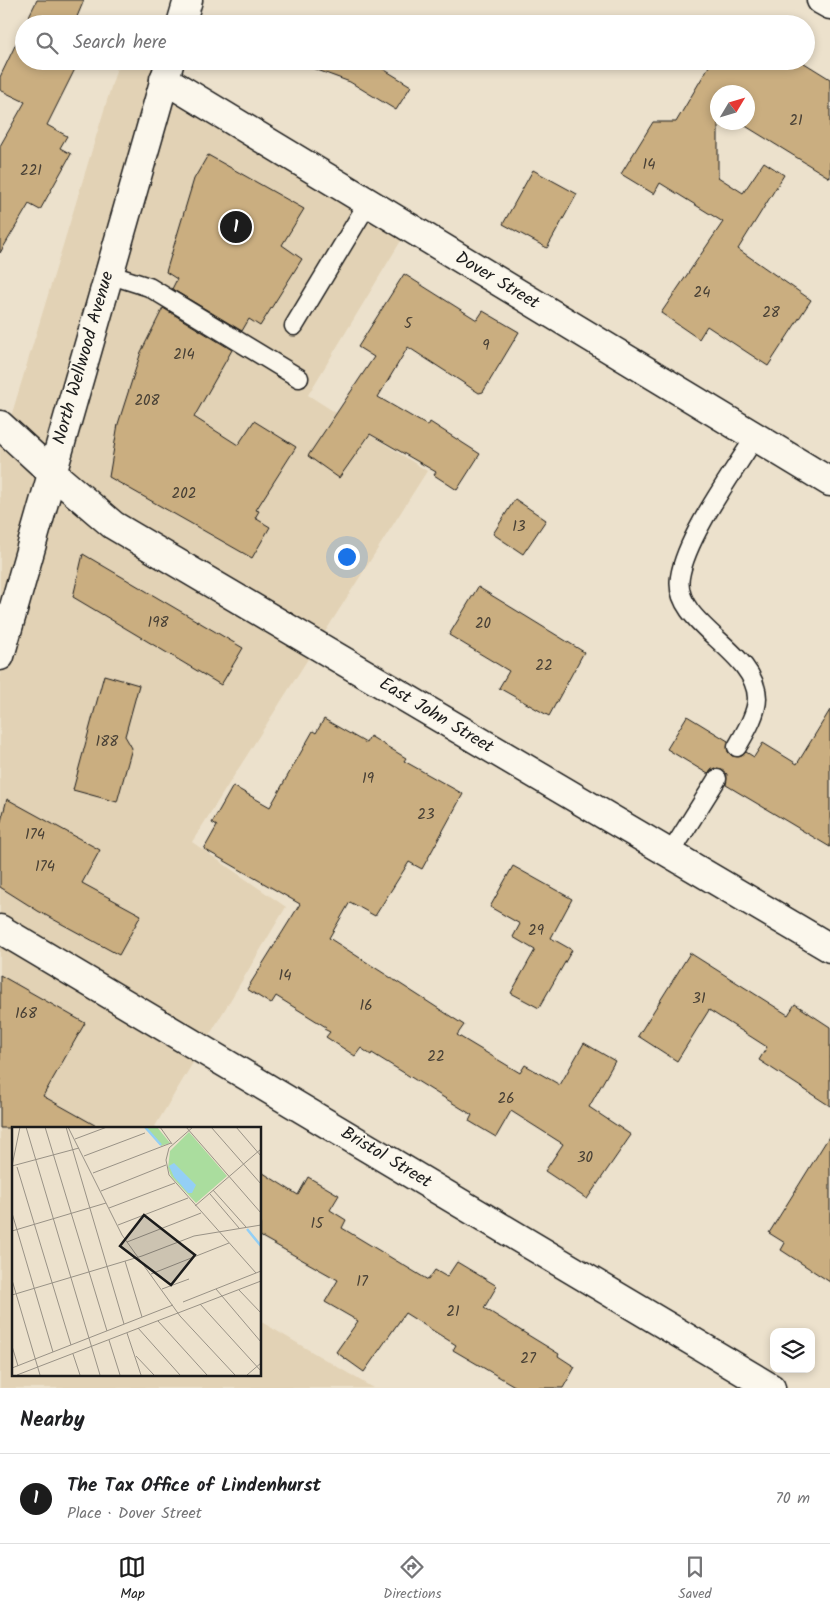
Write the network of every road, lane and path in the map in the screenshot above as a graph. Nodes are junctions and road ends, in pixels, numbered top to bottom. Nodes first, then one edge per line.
1 (188, 0) edge
2 (821, 0) edge
3 (830, 5) edge
4 (184, 15) edge
5 (167, 70) edge
6 (368, 203) junction
7 (108, 274) junction
8 (294, 326) dead end
9 (300, 378) dead end
10 (0, 425) edge
11 (755, 437) junction
12 (51, 472) junction
13 (830, 482) edge
14 (0, 656) edge
15 (737, 747) dead end
16 (717, 779) dead end
17 (670, 854) junction
18 (0, 929) edge
19 (830, 948) edge
20 (771, 1388) edge

1 - 4 street
2 - 3 street
5 - 6 street, Dover Street
5 - 7 street, North Wellwood Avenue
6 - 8 lane
6 - 11 street, Dover Street
7 - 9 lane
7 - 12 street, North Wellwood Avenue
10 - 12 street, East John Street
11 - 13 street, Dover Street
11 - 15 lane
12 - 14 street, North Wellwood Avenue
12 - 17 street, East John Street
16 - 17 lane
17 - 19 street, East John Street
18 - 20 street, Bristol Street

